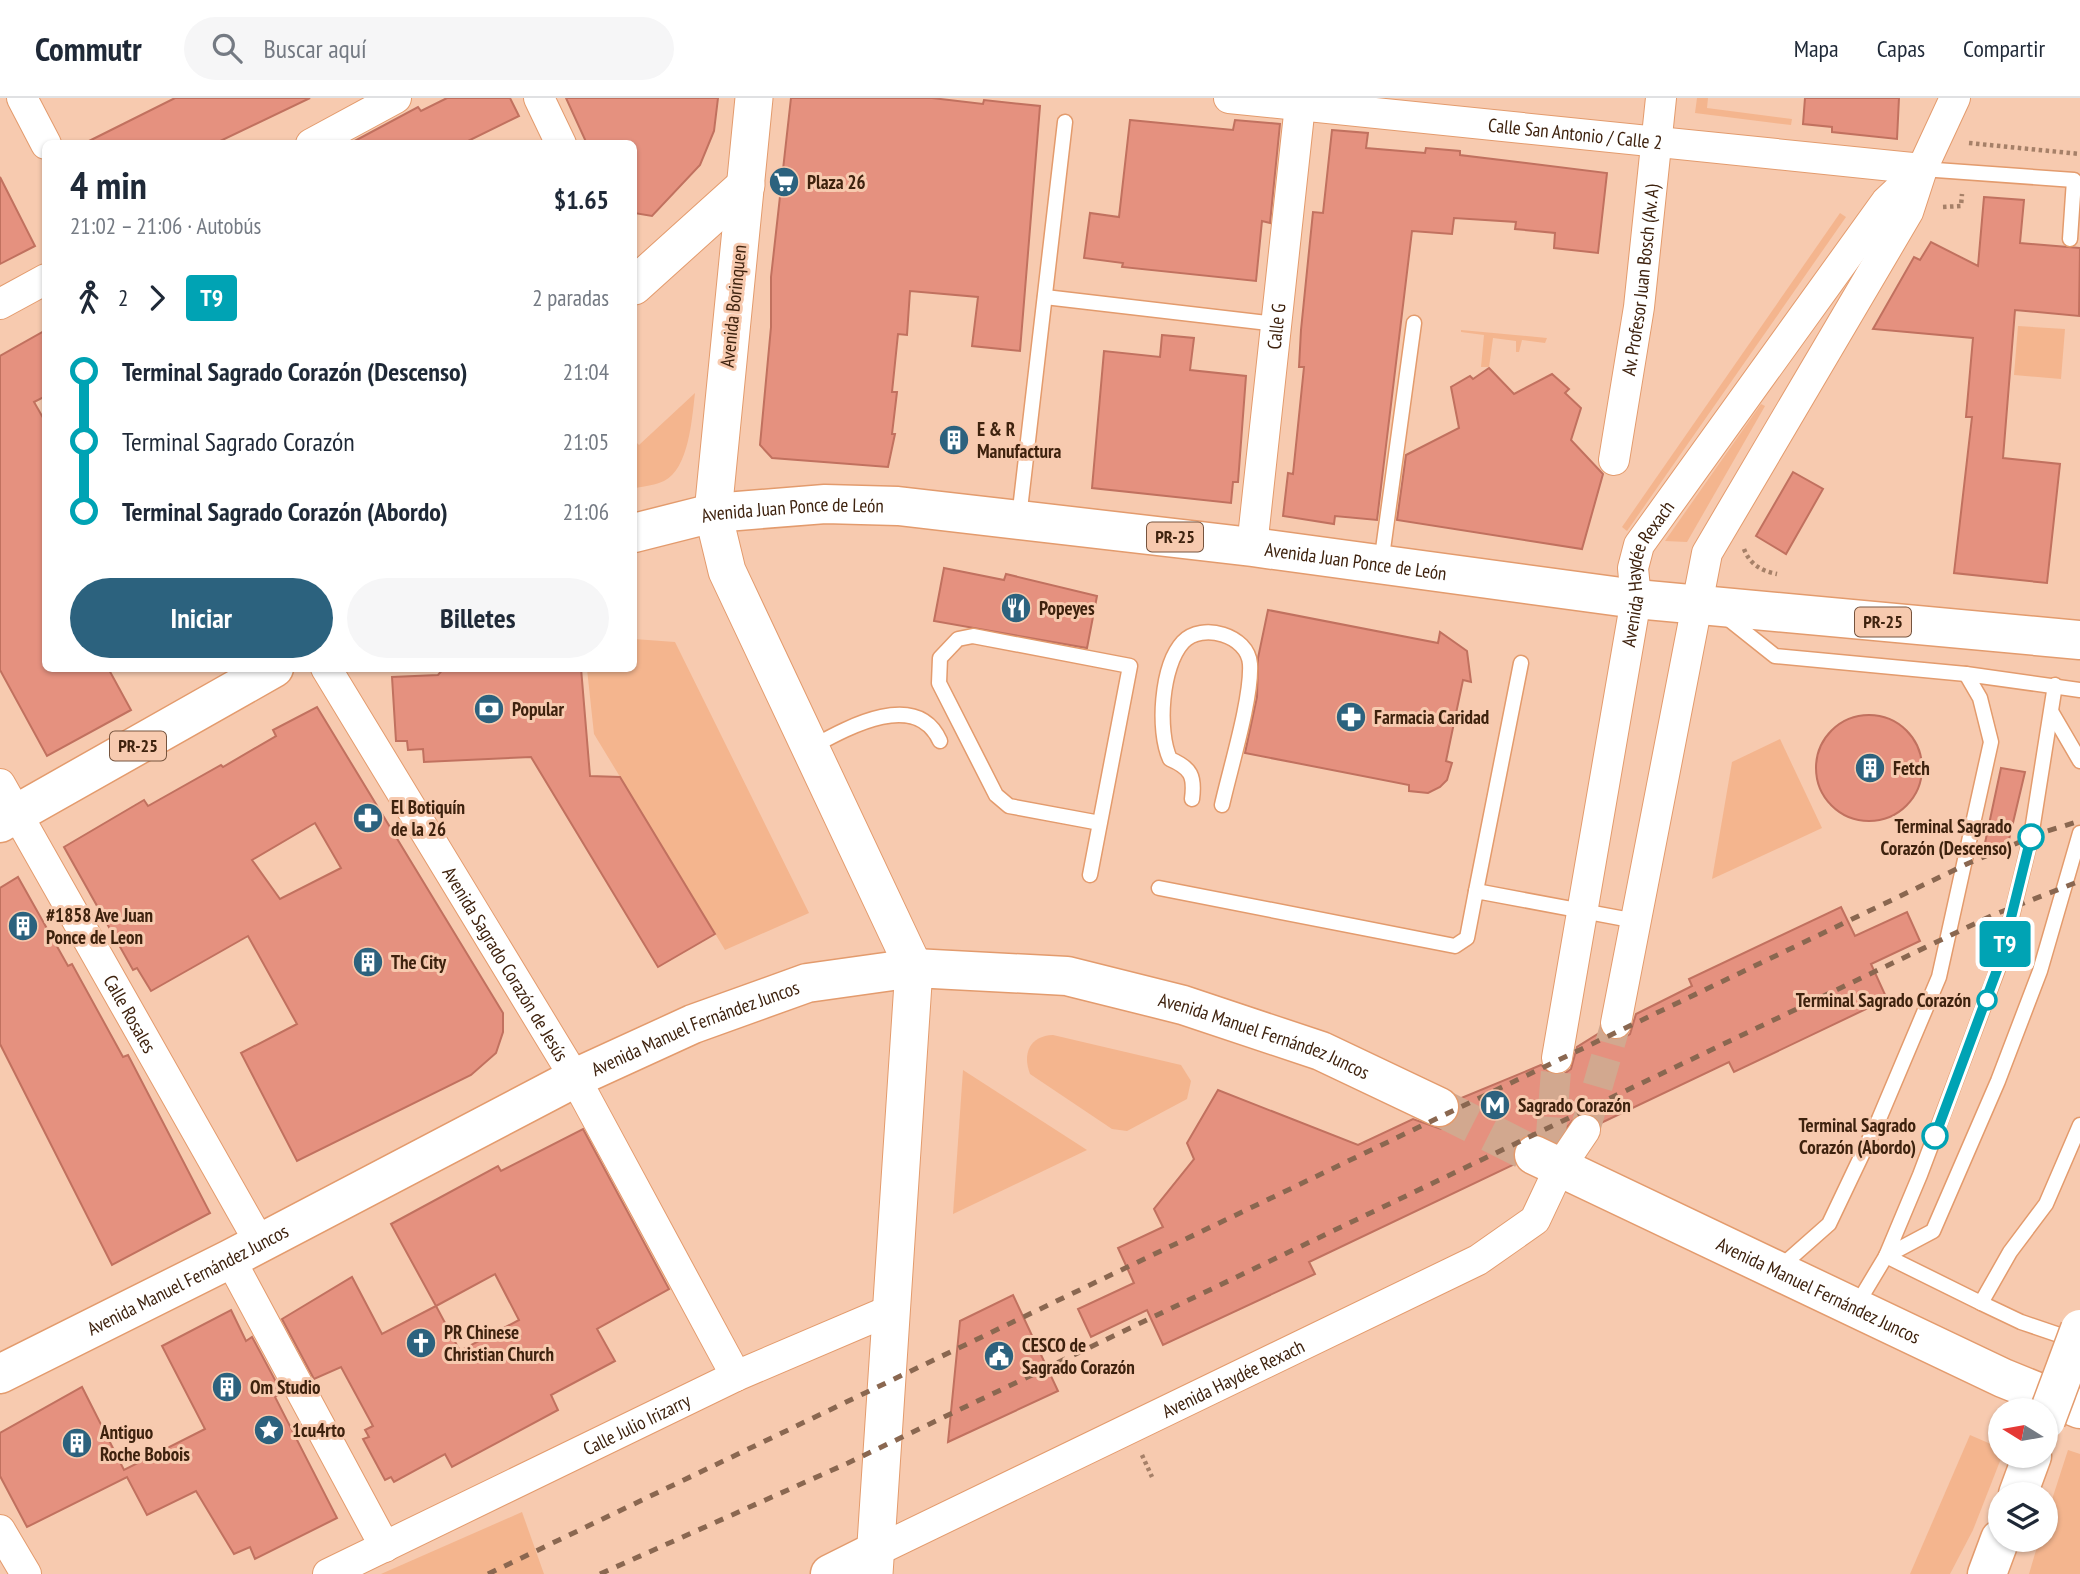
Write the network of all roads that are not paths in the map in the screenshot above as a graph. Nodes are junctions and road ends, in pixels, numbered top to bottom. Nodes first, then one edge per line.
1 (22, 98) edge
2 (396, 98) edge
3 (539, 98) edge
4 (754, 98) edge
5 (1229, 98) edge
6 (1661, 98) edge
7 (1955, 98) edge
8 (1300, 105) junction
9 (1065, 122) dead end
10 (44, 140) edge
11 (318, 140) edge
12 (559, 140) edge
13 (1657, 143) junction
14 (1922, 169) junction
15 (746, 185) junction
16 (2070, 239) dead end
17 (42, 281) edge
18 (637, 283) edge
19 (1045, 297) junction
20 (0, 303) edge
21 (1414, 323) dead end
22 (1276, 324) junction
23 (1614, 460) dead end
24 (713, 513) junction
25 (1019, 518) junction
26 (637, 532) edge
27 (1252, 547) junction
28 (1380, 566) junction
29 (1636, 599) junction
30 (1704, 604) junction
31 (2080, 640) edge
32 (1521, 663) dead end
33 (267, 672) edge
34 (328, 672) edge
35 (1966, 674) junction
36 (2055, 685) junction
37 (2080, 690) edge
38 (2052, 713) junction
39 (940, 741) dead end
40 (2074, 745) edge
41 (809, 749) junction
42 (2080, 761) edge
43 (1192, 799) dead end
44 (1222, 805) dead end
45 (3, 813) edge
46 (1100, 823) junction
47 (2080, 833) edge
48 (1090, 875) dead end
49 (1159, 888) dead end
50 (1476, 891) junction
51 (1582, 911) junction
52 (1636, 921) junction
53 (914, 968) junction
54 (1616, 1023) tunnel mouth
55 (1558, 1058) tunnel mouth
56 (575, 1079) junction
57 (1439, 1107) tunnel mouth
58 (2080, 1125) edge
59 (1585, 1130) tunnel mouth
60 (1548, 1156) junction
61 (245, 1251) junction
62 (1886, 1256) junction
63 (1778, 1270) junction
64 (1982, 1303) junction
65 (1856, 1307) junction
66 (893, 1309) junction
67 (2080, 1329) edge
68 (2080, 1342) edge
69 (0, 1374) edge
70 (736, 1376) junction
71 (2054, 1398) edge
72 (2080, 1409) edge
73 (0, 1531) edge
74 (384, 1547) junction
75 (1995, 1552) edge
76 (874, 1563) edge
77 (26, 1574) edge
78 (328, 1574) edge
79 (830, 1574) edge
80 (1987, 1574) edge

1 - 10 street
2 - 11 street
3 - 12 street
4 - 15 street, Avenida Borinquen
5 - 8 street, Calle San Antonio / Calle 2
6 - 13 street, Av. Profesor Juan Bosch (Av. A)
7 - 14 street, Avenida Haydée Rexach
8 - 13 street, Calle San Antonio / Calle 2
8 - 22 street, Calle G
9 - 19 lane
13 - 14 street, Calle San Antonio / Calle 2
13 - 23 street, Av. Profesor Juan Bosch (Av. A)
14 - 16 lane
14 - 29 street, Avenida Haydée Rexach
14 - 30 street, Avenida Haydée Rexach
15 - 18 street
15 - 24 street, Avenida Borinquen
17 - 20 street
19 - 22 lane
19 - 25 lane
21 - 28 lane
22 - 27 street, Calle G
24 - 25 main road, Avenida Juan Ponce de León / PR-25
24 - 26 main road, Avenida Juan Ponce de León / PR-25
24 - 41 street, Avenida Borinquen
25 - 27 main road, Avenida Juan Ponce de León / PR-25
27 - 28 main road, Avenida Juan Ponce de León / PR-25
28 - 29 main road, Avenida Juan Ponce de León / PR-25
29 - 30 main road, Avenida Juan Ponce de León / PR-25
29 - 51 street, Avenida Haydée Rexach
30 - 31 main road, Avenida Juan Ponce de León / PR-25
30 - 35 lane
30 - 52 street, Avenida Haydée Rexach
32 - 50 lane
33 - 45 main road, PR-25
34 - 56 street, Avenida Sagrado Corazón de Jesús
35 - 36 lane
35 - 63 lane
36 - 37 lane
36 - 38 lane
38 - 40 lane
38 - 62 lane
39 - 41 lane
40 - 42 lane
41 - 53 street, Avenida Borinquen
43 - 44 lane
45 - 61 street, Calle Rosales
46 - 46 lane
46 - 48 lane
47 - 62 lane
49 - 50 lane
50 - 51 lane
51 - 52 lane
51 - 55 street, Avenida Haydée Rexach
52 - 54 street, Avenida Haydée Rexach
53 - 56 main road, Avenida Manuel Fernández Juncos
53 - 57 main road, Avenida Manuel Fernández Juncos
53 - 66 street
56 - 61 main road, Avenida Manuel Fernández Juncos
56 - 70 street, Avenida Sagrado Corazón de Jesús
58 - 64 lane
59 - 60 street, Avenida Haydée Rexach
60 - 63 main road, Avenida Manuel Fernández Juncos
60 - 76 street, Avenida Haydée Rexach
61 - 69 main road, Avenida Manuel Fernández Juncos
61 - 74 street, Calle Rosales
62 - 64 lane
62 - 65 lane
63 - 65 main road, Avenida Manuel Fernández Juncos
64 - 68 lane
65 - 72 main road, Avenida Manuel Fernández Juncos
66 - 70 street, Calle Julio Irizarry
66 - 76 street
67 - 71 main road, bridge
70 - 74 street, Calle Julio Irizarry
73 - 77 street
74 - 78 street, Calle Julio Irizarry
75 - 80 main road
76 - 79 main road

